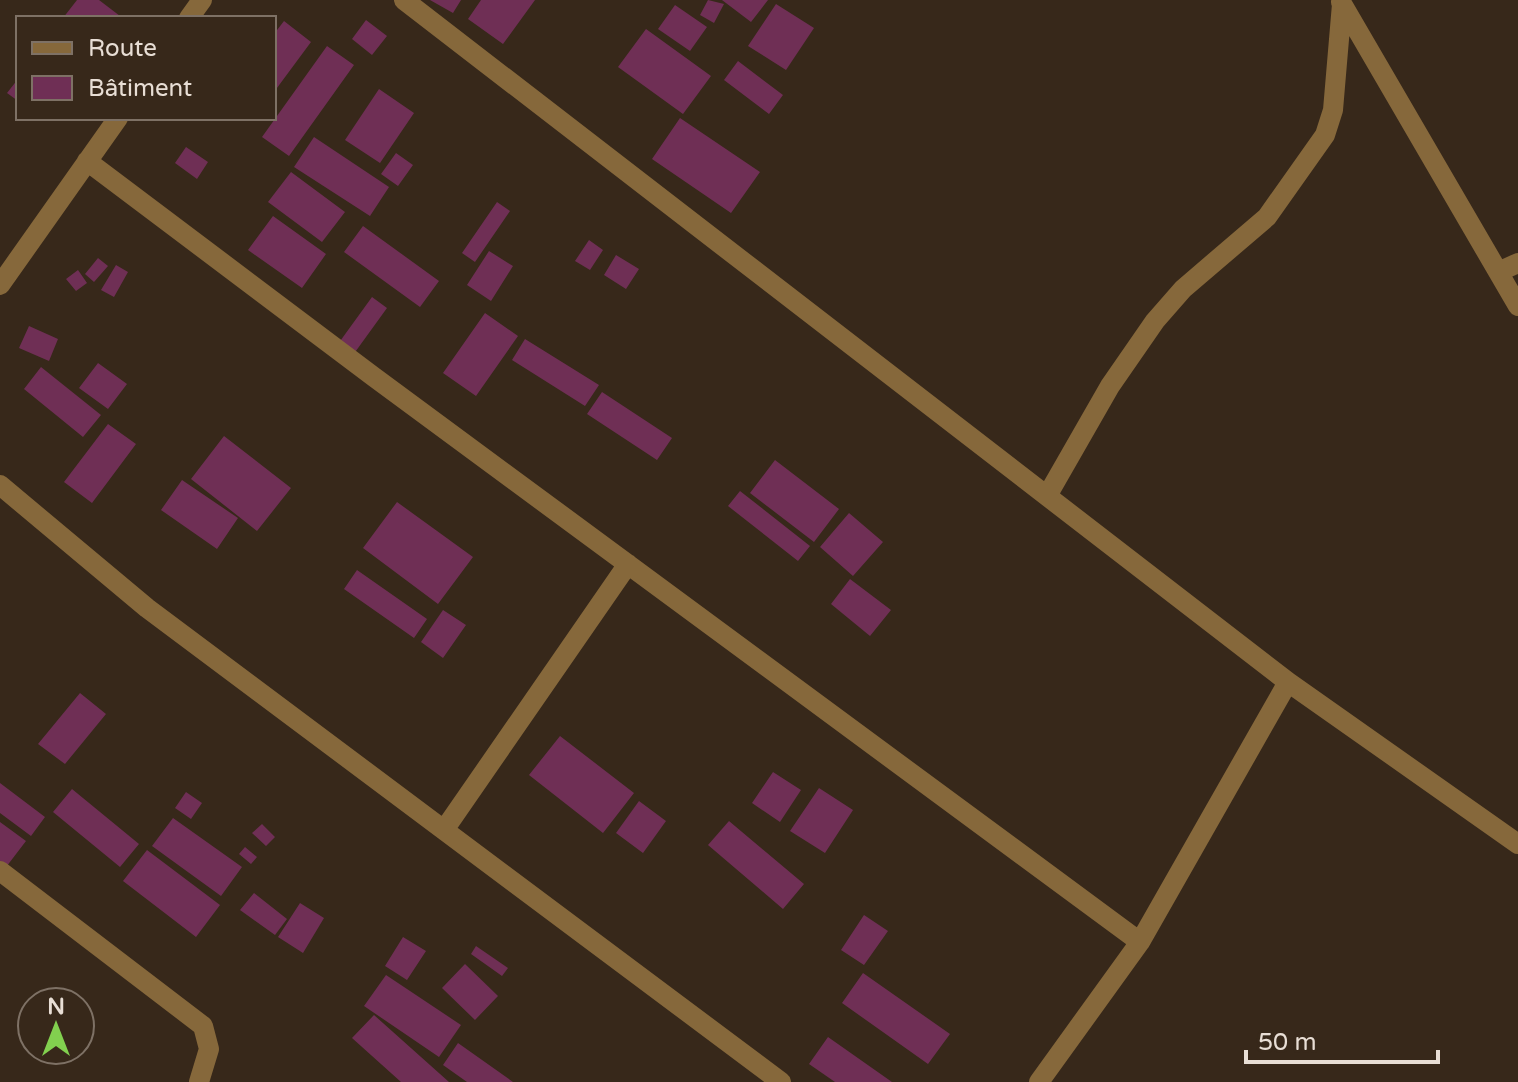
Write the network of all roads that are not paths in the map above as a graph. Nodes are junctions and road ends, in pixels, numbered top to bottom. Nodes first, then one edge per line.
1 (404, 0) edge
2 (1341, 2) edge
3 (117, 120) edge
4 (87, 161) junction
5 (1518, 263) edge
6 (1498, 272) junction
7 (0, 285) edge
8 (1518, 306) edge
9 (0, 485) edge
10 (1047, 496) junction
11 (628, 564) junction
12 (1288, 682) junction
13 (444, 830) junction
14 (1518, 844) edge
15 (0, 871) edge
16 (1140, 942) junction
17 (199, 1082) edge
18 (781, 1082) edge
19 (1039, 1082) edge

1 - 10 street
2 - 6 street
2 - 10 street
3 - 4 street
4 - 7 street
4 - 11 street
5 - 6 street
6 - 8 street
9 - 13 street
10 - 12 street
11 - 13 street
11 - 16 street
12 - 14 street
12 - 16 street
13 - 18 street
15 - 17 street
16 - 19 street

